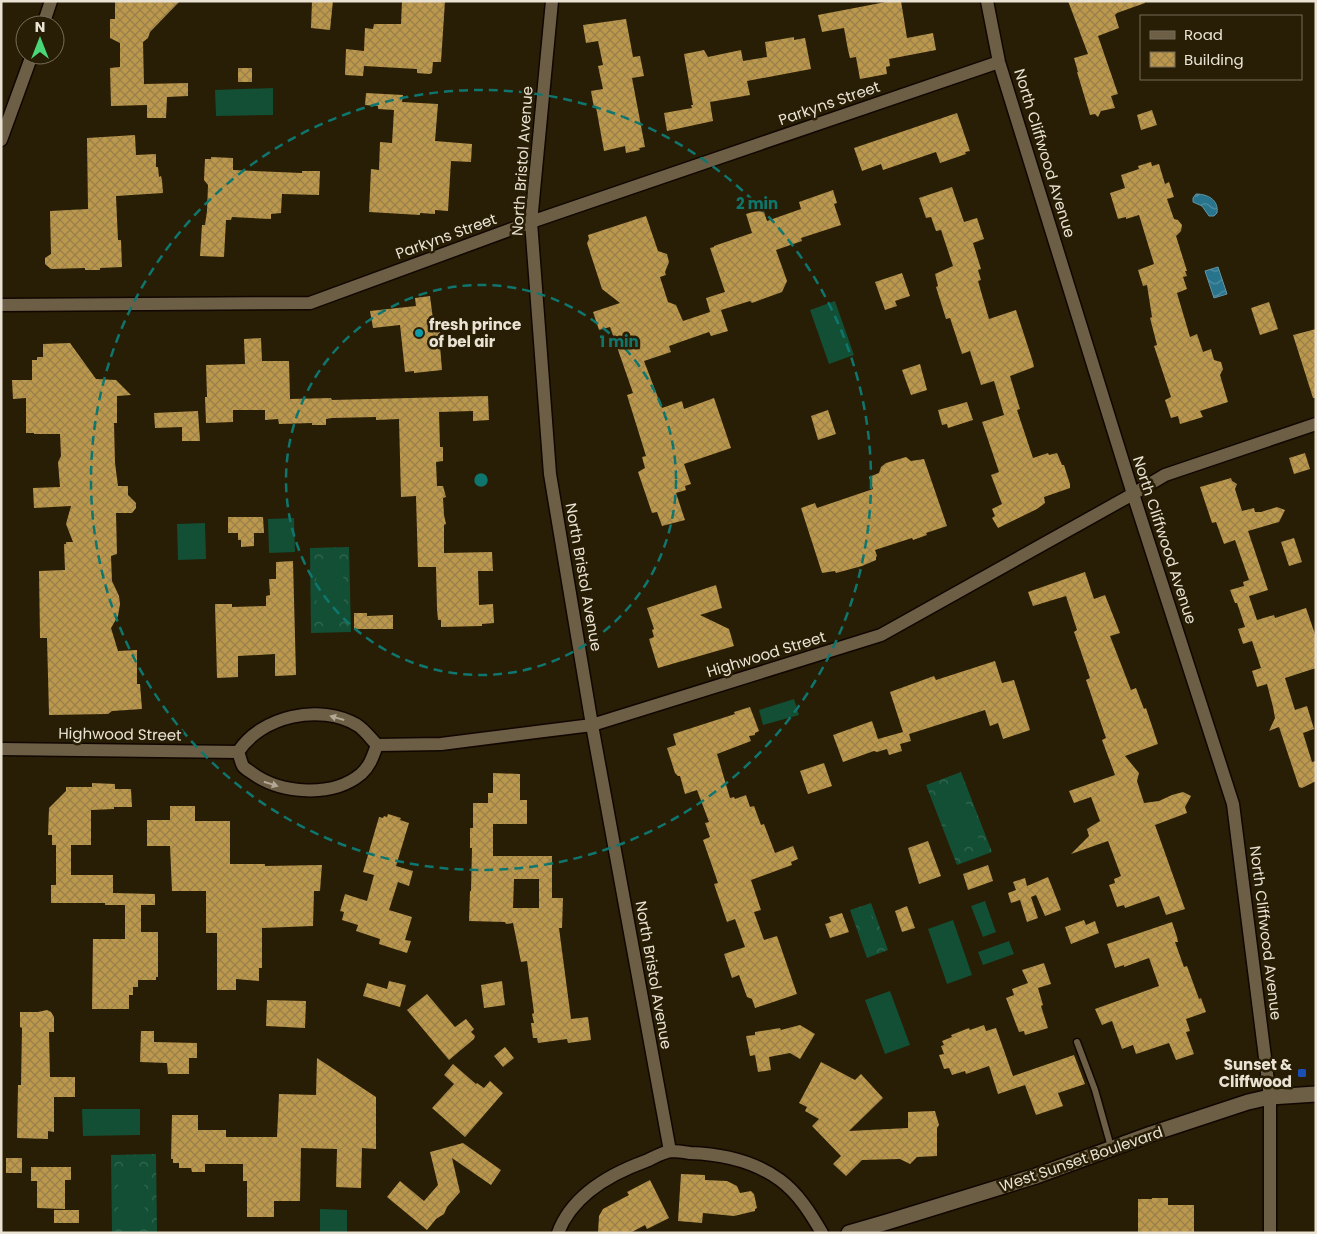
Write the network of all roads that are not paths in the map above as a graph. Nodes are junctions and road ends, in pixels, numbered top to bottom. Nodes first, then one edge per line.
1 (51, 1) edge
2 (552, 1) edge
3 (987, 1) edge
4 (46, 15) edge
5 (999, 62) junction
6 (28, 65) edge
7 (1, 140) edge
8 (531, 222) junction
9 (1, 305) edge
10 (1316, 424) edge
11 (1133, 494) junction
12 (592, 724) junction
13 (377, 744) junction
14 (1, 749) edge
15 (238, 752) junction
16 (1077, 1042) dead end
17 (1316, 1094) edge
18 (1270, 1096) junction
19 (1111, 1149) junction
20 (670, 1151) junction
21 (558, 1233) edge
22 (822, 1233) edge
23 (849, 1233) edge
24 (1270, 1233) edge

1 - 4 street
2 - 8 street, North Bristol Avenue
3 - 5 street, North Cliffwood Avenue
5 - 8 street, Parkyns Street
5 - 11 street, North Cliffwood Avenue
6 - 7 street
8 - 9 street, Parkyns Street
8 - 12 street, North Bristol Avenue
10 - 11 street, Highwood Street
11 - 12 street, Highwood Street
11 - 18 street, North Cliffwood Avenue
12 - 13 street, Highwood Street
12 - 20 street, North Bristol Avenue
13 -> 15 street
15 -> 13 street
14 - 15 street, Highwood Street
16 - 19 lane
17 - 18 main road, West Sunset Boulevard
18 - 19 main road, West Sunset Boulevard
18 - 24 street, North Cliffwood Avenue
19 - 23 main road, West Sunset Boulevard
20 - 21 street
20 - 22 street

